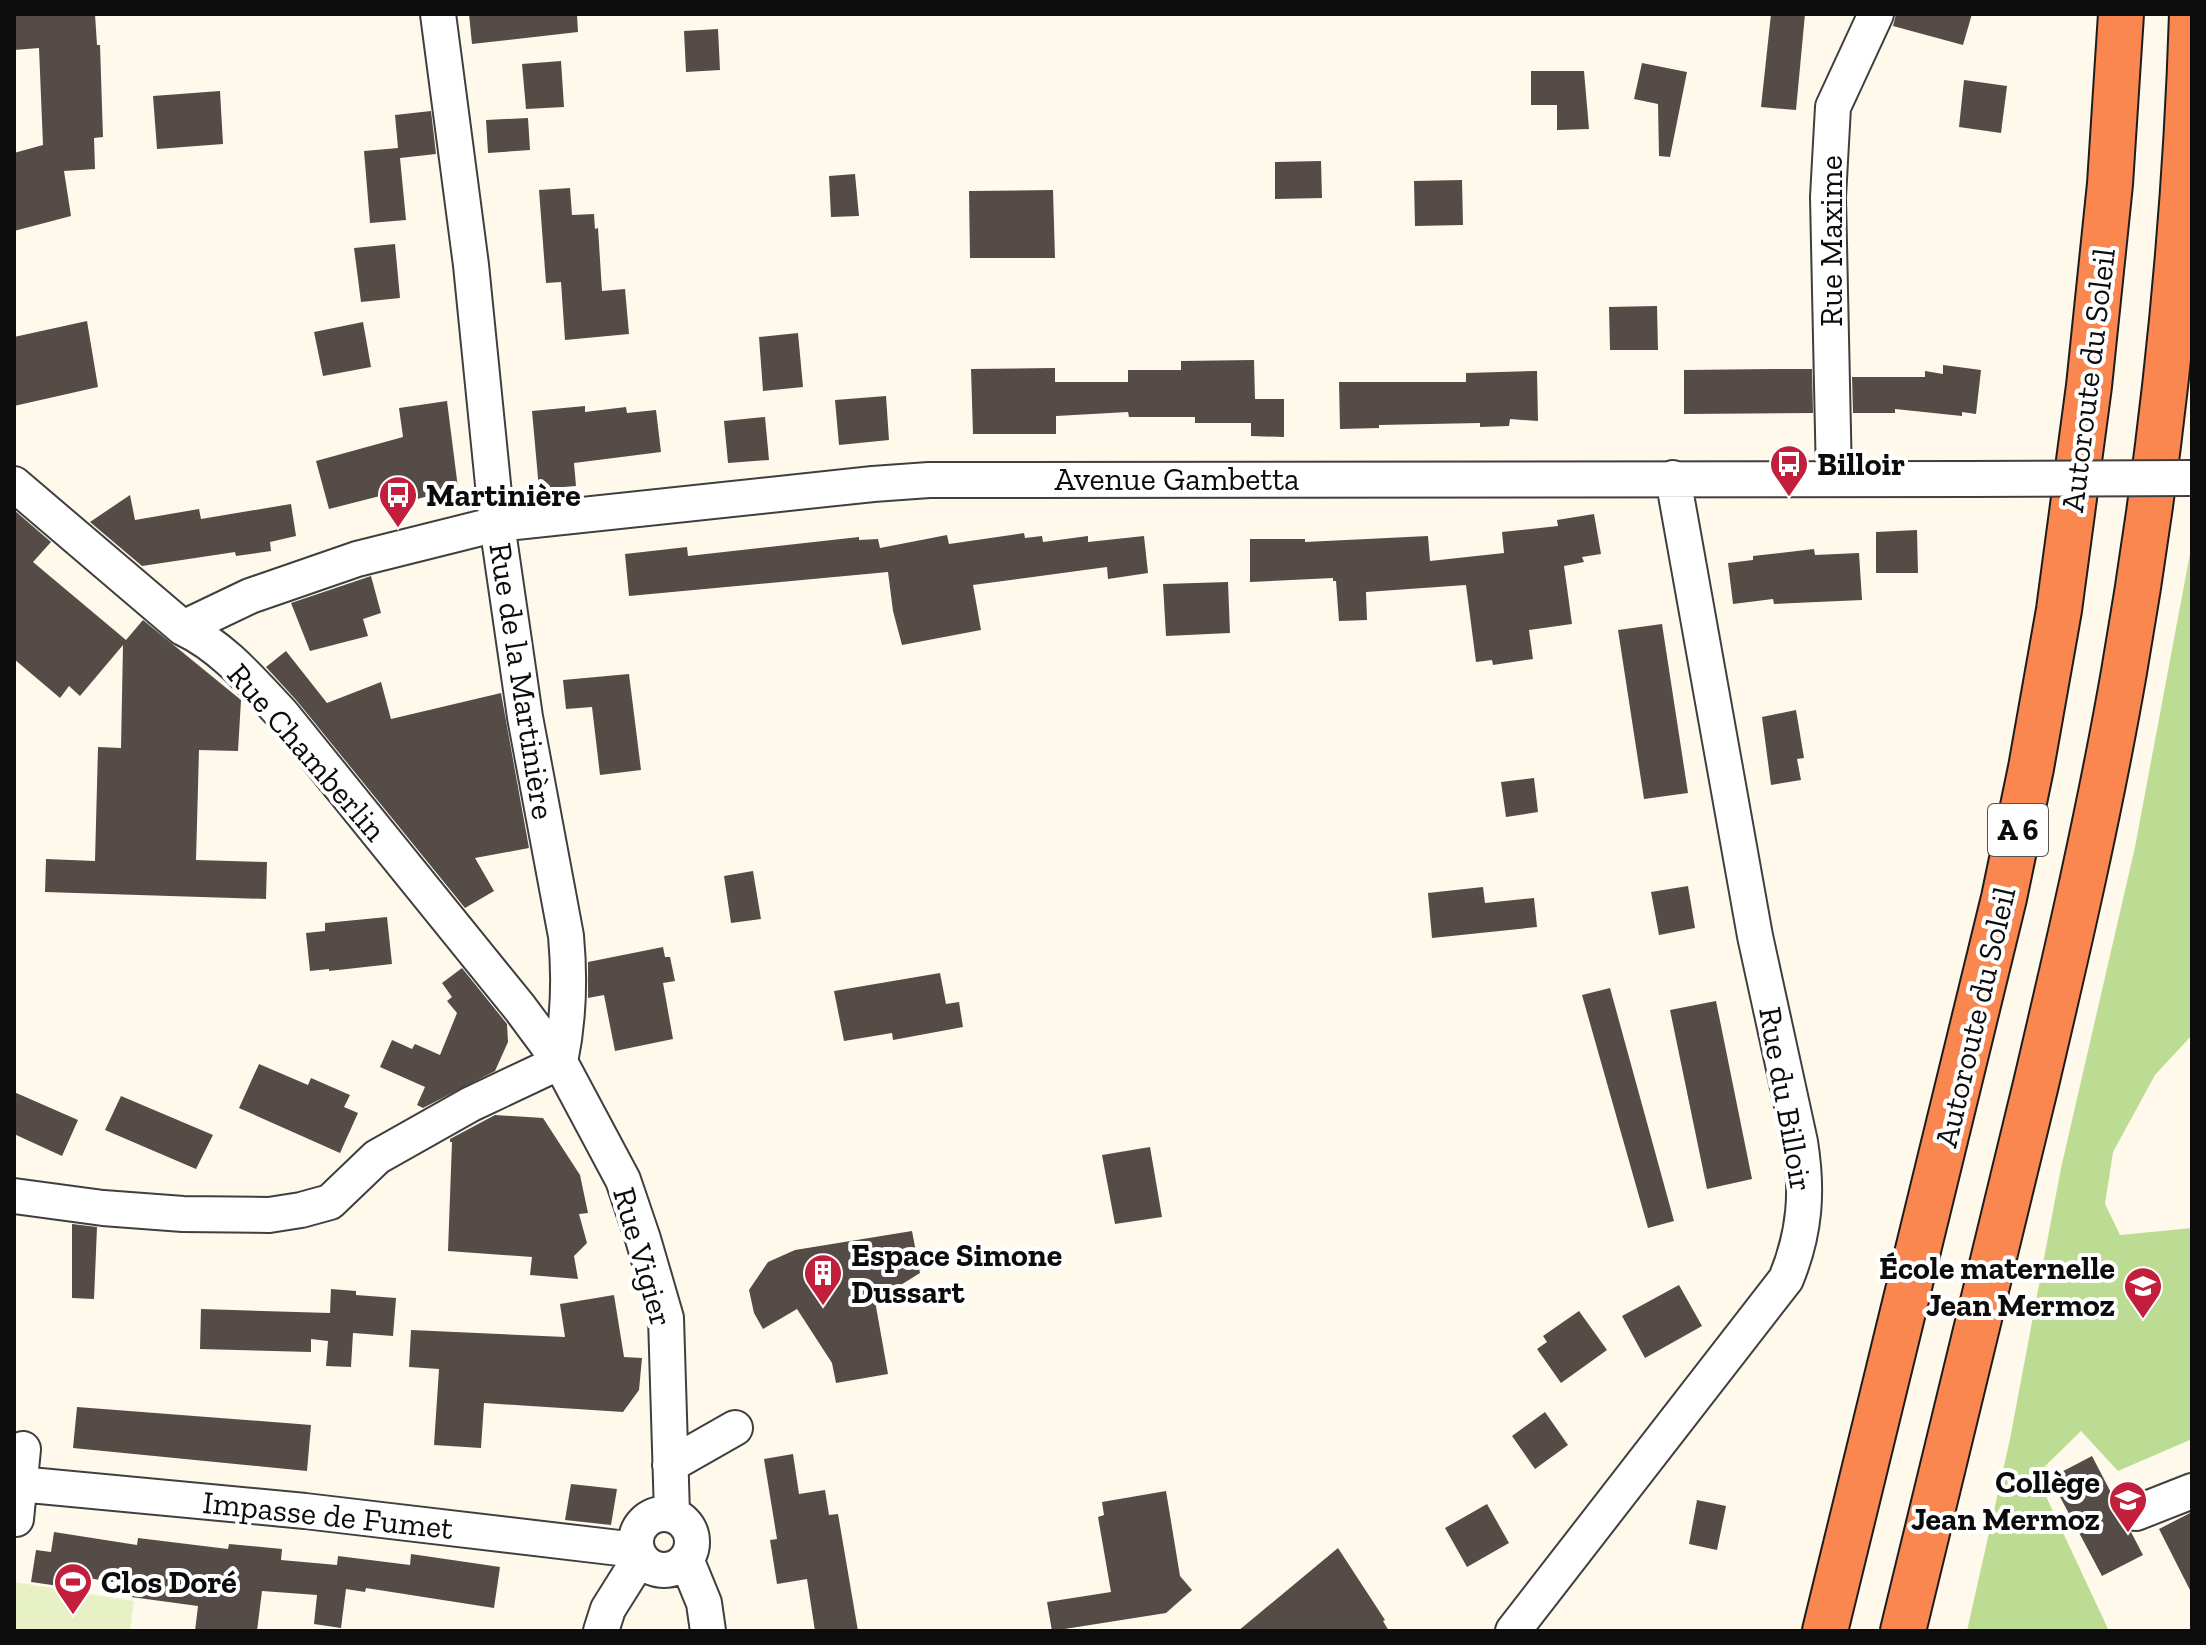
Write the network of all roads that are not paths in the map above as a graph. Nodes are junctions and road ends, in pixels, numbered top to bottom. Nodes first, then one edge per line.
1 (438, 14) edge
2 (1876, 14) edge
3 (2121, 14) edge
4 (2192, 14) edge
5 (1673, 478) junction
6 (1834, 478) junction
7 (2192, 478) edge
8 (14, 484) edge
9 (497, 524) junction
10 (183, 628) junction
11 (560, 1062) junction
12 (14, 1196) edge
13 (735, 1428) dead end
14 (23, 1449) dead end
15 (670, 1465) junction
16 (19, 1484) junction
17 (2192, 1491) edge
18 (2136, 1513) dead end
19 (672, 1514) junction
20 (16, 1519) edge
21 (638, 1554) junction
22 (686, 1559) junction
23 (601, 1631) edge
24 (708, 1631) edge
25 (1513, 1631) edge
26 (1825, 1631) edge
27 (1903, 1631) edge

1 - 9 street, Rue de la Martinière
2 - 6 street, Rue Maxime
3 - 26 highway, Autoroute du Soleil / A 6
4 - 27 highway, A 6
5 - 6 street, Avenue Gambetta
5 - 9 street, Avenue Gambetta
5 - 25 street, Rue du Billoir
6 - 7 street, Avenue Gambetta, bridge
8 - 10 street, Rue Chamberlin
9 - 10 street, Avenue Gambetta
9 - 11 street, Rue de la Martinière
10 - 11 street, Rue Chamberlin
11 - 12 street
11 - 15 street, Rue Vigier
13 - 15 street
14 - 16 street
15 - 19 street, Rue Vigier
16 - 20 street
16 - 21 street, Impasse de Fumet
17 - 18 street
19 - 21 street
19 - 22 street
21 - 22 street
21 - 23 street
22 - 24 street

